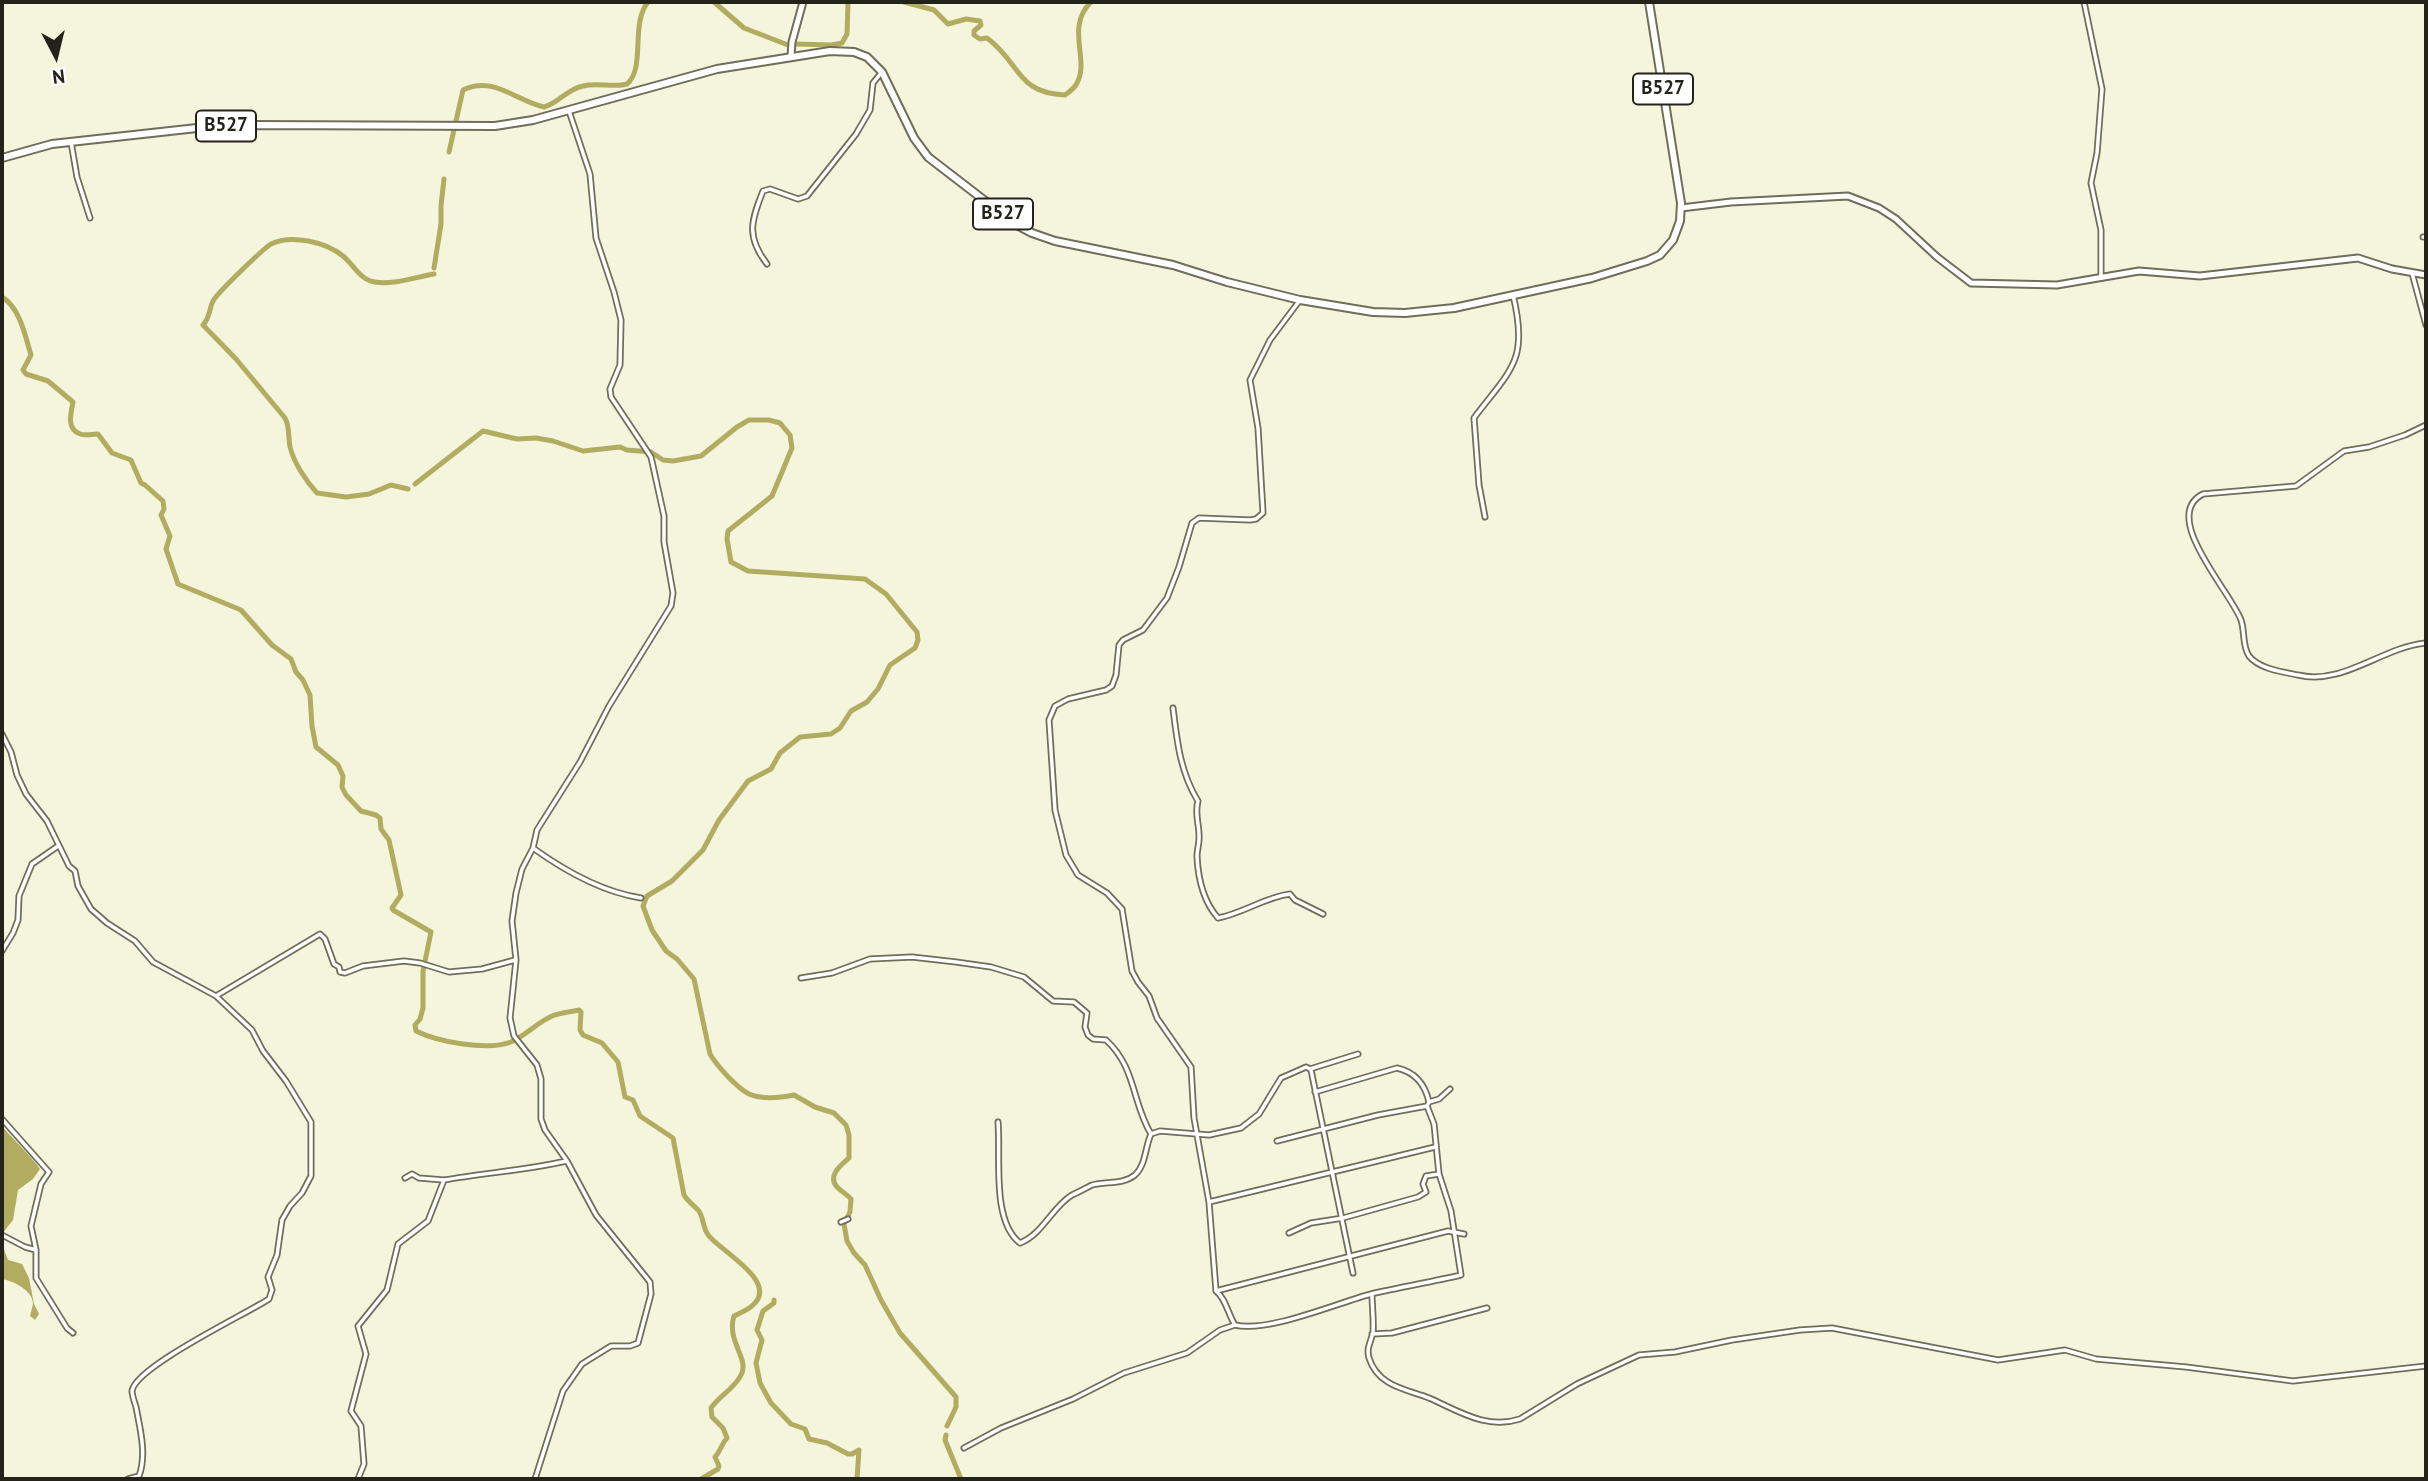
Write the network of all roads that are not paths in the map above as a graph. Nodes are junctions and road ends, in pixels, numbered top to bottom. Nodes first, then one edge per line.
1 (803, 2) edge
2 (1649, 2) edge
3 (2084, 2) edge
4 (791, 57) junction
5 (882, 72) junction
6 (569, 110) junction
7 (71, 142) junction
8 (2, 158) edge
9 (1681, 208) junction
10 (90, 218) dead end
11 (767, 264) dead end
12 (2412, 273) junction
13 (2426, 275) edge
14 (2101, 276) junction
15 (1513, 295) junction
16 (1300, 300) junction
17 (2426, 325) edge
18 (2426, 425) edge
19 (1485, 517) dead end
20 (2426, 643) edge
21 (1173, 708) dead end
22 (2, 734) edge
23 (58, 846) junction
24 (533, 848) junction
25 (641, 898) dead end
26 (1323, 914) dead end
27 (2, 951) edge
28 (516, 960) junction
29 (802, 978) dead end
30 (216, 996) junction
31 (1358, 1054) dead end
32 (1310, 1069) junction
33 (1450, 1089) dead end
34 (1315, 1092) junction
35 (1428, 1104) junction
36 (2, 1119) edge
37 (998, 1122) dead end
38 (1323, 1131) junction
39 (1198, 1132) junction
40 (1151, 1134) junction
41 (1278, 1140) dead end
42 (1435, 1147) junction
43 (567, 1161) junction
44 (1331, 1173) junction
45 (1439, 1174) junction
46 (405, 1178) dead end
47 (444, 1180) junction
48 (1209, 1202) junction
49 (1343, 1218) junction
50 (1454, 1231) junction
51 (1289, 1233) dead end
52 (1464, 1234) dead end
53 (2, 1235) edge
54 (36, 1250) junction
55 (1349, 1258) junction
56 (1353, 1273) dead end
57 (1216, 1291) junction
58 (1372, 1294) junction
59 (1487, 1308) dead end
60 (1235, 1325) junction
61 (73, 1332) dead end
62 (1373, 1334) junction
63 (2426, 1366) edge
64 (964, 1448) dead end
65 (128, 1479) edge
66 (358, 1479) edge
67 (535, 1479) edge

1 - 4 street
2 - 9 main road, B527
3 - 14 street
4 - 5 main road, B527
4 - 6 main road, B527
5 - 11 street
5 - 16 main road, B527
6 - 7 main road, B527
6 - 24 street
7 - 8 main road, B527
7 - 10 street
9 - 14 street
9 - 15 main road, B527
12 - 13 street
12 - 14 street
12 - 17 street
15 - 16 main road, B527
15 - 19 street
16 - 39 street
18 - 20 street
21 - 26 street
22 - 23 street
23 - 27 street
23 - 30 street
24 - 25 street
24 - 28 street
28 - 30 street
28 - 43 street
29 - 40 street
30 - 65 street
31 - 32 street
32 - 34 street
32 - 39 street
33 - 35 street
34 - 35 street
34 - 38 street
35 - 38 street
35 - 42 street
36 - 54 street
37 - 40 street
38 - 41 street
38 - 44 street
39 - 40 street
39 - 48 street
42 - 44 street
42 - 45 street
43 - 47 street
43 - 67 street
44 - 48 street
44 - 49 street
45 - 49 street
45 - 50 street
46 - 47 street
47 - 66 street
48 - 57 street
49 - 51 street
49 - 55 street
50 - 52 street
50 - 55 street
50 - 58 street
53 - 54 street
54 - 61 street
55 - 56 street
55 - 57 street
57 - 60 street
58 - 60 street
58 - 62 street
59 - 62 street
60 - 64 street
62 - 63 street

